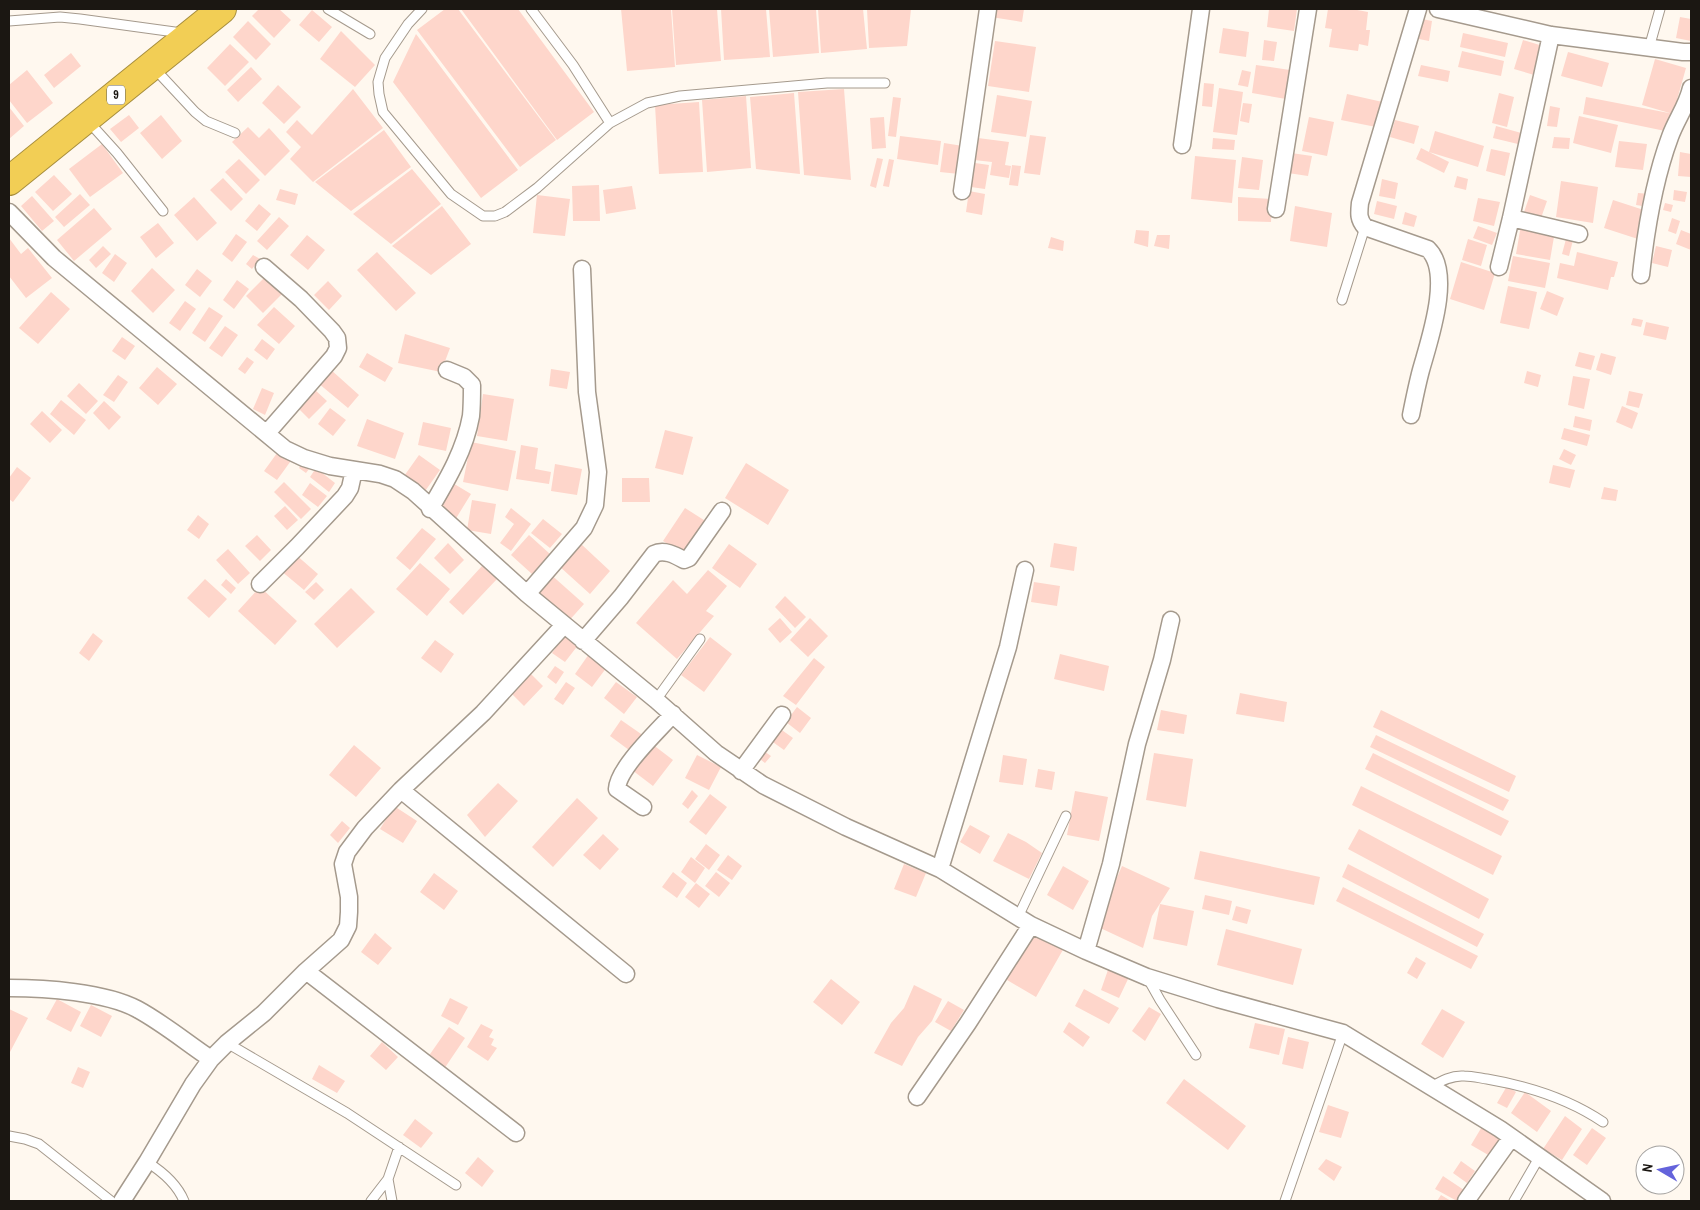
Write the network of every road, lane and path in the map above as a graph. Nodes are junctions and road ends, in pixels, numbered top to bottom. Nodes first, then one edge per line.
1 (222, 9) edge
2 (328, 9) edge
3 (422, 9) edge
4 (531, 9) edge
5 (988, 9) edge
6 (1201, 9) edge
7 (1308, 9) edge
8 (1418, 9) edge
9 (1438, 9) edge
10 (1660, 9) edge
11 (9, 21) edge
12 (192, 34) junction
13 (370, 34) dead end
14 (1551, 35) junction
15 (1649, 48) junction
16 (1691, 52) edge
17 (152, 66) junction
18 (884, 83) dead end
19 (1691, 88) edge
20 (86, 119) junction
21 (610, 123) junction
22 (235, 133) dead end
23 (1182, 145) dead end
24 (9, 181) edge
25 (962, 191) dead end
26 (1276, 209) dead end
27 (163, 211) dead end
28 (9, 212) edge
29 (1511, 218) junction
30 (1365, 227) junction
31 (1579, 234) dead end
32 (264, 267) dead end
33 (1499, 267) dead end
34 (582, 269) dead end
35 (1641, 275) dead end
36 (1342, 300) dead end
37 (448, 370) dead end
38 (1411, 415) dead end
39 (268, 433) junction
40 (354, 470) junction
41 (430, 509) junction
42 (722, 511) dead end
43 (1025, 570) dead end
44 (260, 584) dead end
45 (527, 594) junction
46 (1171, 620) dead end
47 (564, 625) junction
48 (700, 639) dead end
49 (583, 641) junction
50 (656, 700) junction
51 (673, 714) junction
52 (782, 715) dead end
53 (741, 771) junction
54 (401, 790) junction
55 (644, 807) dead end
56 (1066, 816) dead end
57 (940, 868) junction
58 (1024, 921) junction
59 (1086, 951) junction
60 (306, 971) junction
61 (626, 974) dead end
62 (1147, 976) junction
63 (9, 988) edge
64 (1343, 1033) junction
65 (228, 1043) junction
66 (1196, 1055) dead end
67 (211, 1059) junction
68 (1432, 1087) junction
69 (917, 1097) dead end
70 (1603, 1122) dead end
71 (516, 1134) dead end
72 (9, 1136) edge
73 (1511, 1138) junction
74 (399, 1147) junction
75 (1540, 1156) junction
76 (148, 1162) junction
77 (388, 1179) junction
78 (456, 1185) dead end
79 (111, 1201) edge
80 (122, 1201) edge
81 (184, 1201) edge
82 (371, 1201) edge
83 (392, 1201) edge
84 (1285, 1201) edge
85 (1466, 1201) edge
86 (1514, 1201) edge
87 (1602, 1201) edge

1 - 12 highway, 9
2 - 13 lane
3 - 21 lane
4 - 21 lane
5 - 25 street
6 - 23 street
7 - 26 street
8 - 30 street
9 - 14 street
10 - 15 lane
11 - 12 lane
12 - 17 highway, 9
14 - 15 street
14 - 29 street
15 - 16 street
17 - 20 highway, 9
17 - 22 lane
18 - 21 lane
19 - 35 street
20 - 24 highway, 9
20 - 27 lane
28 - 39 street
29 - 31 street
29 - 33 street
30 - 36 lane
30 - 38 street
32 - 39 street
34 - 45 street
37 - 41 street
39 - 40 street
40 - 41 street
40 - 44 street
41 - 45 street
42 - 49 street
43 - 57 street
45 - 47 street
46 - 59 street
47 - 49 street
47 - 54 street
48 - 50 lane
49 - 50 street
50 - 51 street
51 - 53 street
51 - 55 street
52 - 53 street
53 - 57 street
54 - 60 street
54 - 61 street
56 - 58 lane
57 - 58 street
58 - 59 street
58 - 69 street
59 - 62 street
60 - 65 street
60 - 71 street
62 - 64 street
62 - 66 lane
63 - 67 street
64 - 68 street
64 - 84 lane
65 - 67 street
65 - 74 lane
67 - 76 street
68 - 70 lane
68 - 73 street
72 - 79 lane
73 - 75 street
73 - 85 street
74 - 77 lane
74 - 78 lane
75 - 86 lane
75 - 87 street
76 - 80 street
76 - 81 lane
77 - 82 lane
77 - 83 lane

